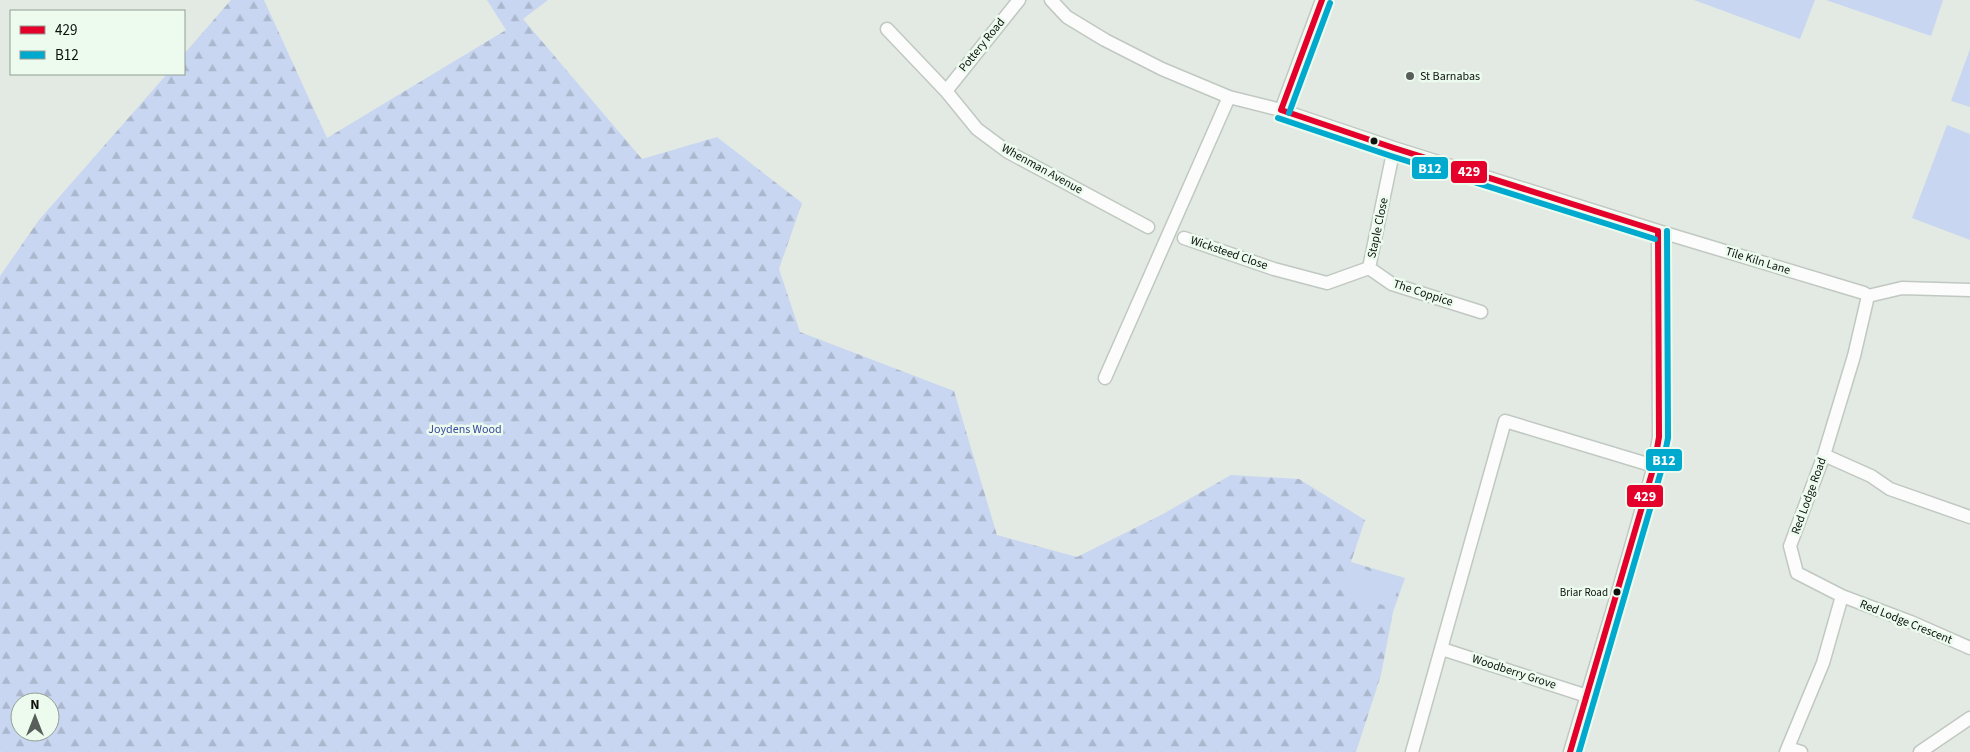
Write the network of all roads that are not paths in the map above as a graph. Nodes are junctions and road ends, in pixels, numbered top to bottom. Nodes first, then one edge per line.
1 (1019, 0) edge
2 (1051, 0) edge
3 (1322, 0) edge
4 (887, 29) dead end
5 (946, 91) junction
6 (1229, 97) junction
7 (1281, 110) junction
8 (1394, 148) junction
9 (1148, 227) dead end
10 (1658, 231) junction
11 (1184, 238) dead end
12 (1274, 268) joint
13 (1369, 268) junction
14 (1970, 290) edge
15 (1868, 296) junction
16 (1481, 312) dead end
17 (1105, 378) dead end
18 (1824, 455) junction
19 (1654, 466) junction
20 (1970, 517) edge
21 (1842, 596) junction
22 (1442, 648) junction
23 (1970, 648) edge
24 (1587, 696) junction
25 (1970, 718) edge
26 (1787, 750) edge
27 (1412, 752) edge
28 (1570, 752) edge
29 (1801, 752) edge
30 (1920, 752) edge

1 - 5 street, Pottery Road
2 - 6 street, Tile Kiln Lane
3 - 7 street
4 - 5 street, Whenman Avenue
5 - 9 street, Whenman Avenue
6 - 7 street, Tile Kiln Lane
6 - 17 street
7 - 8 street, Tile Kiln Lane
8 - 10 street, Tile Kiln Lane
8 - 13 street, Staple Close
10 - 15 street, Tile Kiln Lane
10 - 19 street
11 - 12 street, Wicksteed Close
12 - 13 street, Staple Close
13 - 16 street, The Coppice
14 - 15 street
15 - 18 street, Red Lodge Road
18 - 20 street
18 - 21 street, Red Lodge Road
19 - 22 street
19 - 24 street
21 - 23 street, Red Lodge Crescent
21 - 26 street
22 - 24 street, Woodberry Grove
22 - 27 street
24 - 28 street
25 - 30 street
26 - 29 street

